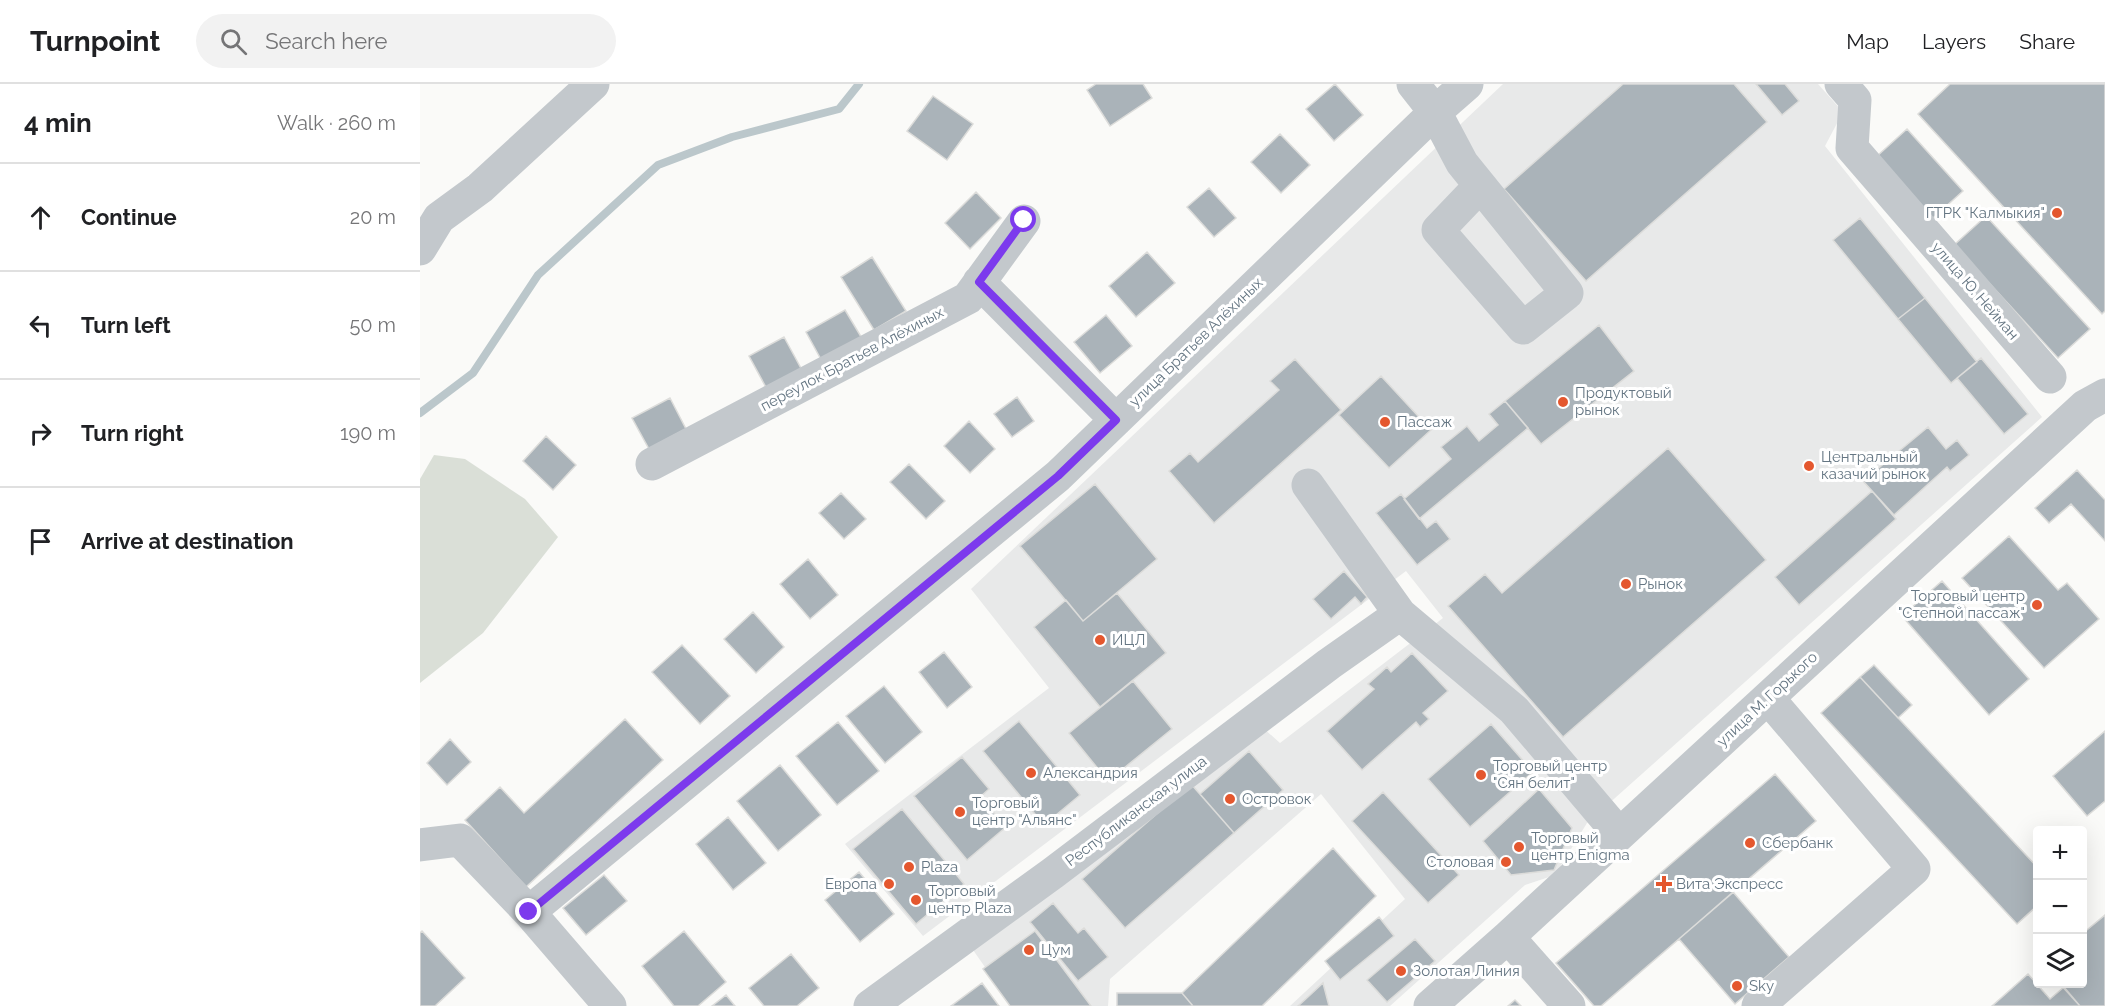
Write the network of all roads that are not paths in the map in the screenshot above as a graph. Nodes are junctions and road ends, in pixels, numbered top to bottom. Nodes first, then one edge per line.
1 (593, 84) edge
2 (1413, 84) edge
3 (1467, 84) edge
4 (1840, 84) edge
5 (1435, 112) junction
6 (1480, 186) dead end
7 (1024, 220) dead end
8 (420, 249) edge
9 (979, 282) junction
10 (2050, 378) dead end
11 (2105, 395) edge
12 (1116, 420) junction
13 (652, 464) dead end
14 (1308, 485) dead end
15 (1400, 614) junction
16 (1767, 698) junction
17 (1619, 834) junction
18 (420, 845) edge
19 (529, 912) junction
20 (1508, 937) junction
21 (610, 1006) edge
22 (870, 1006) edge
23 (1430, 1006) edge
24 (1569, 1006) edge
25 (1758, 1006) edge

1 - 8 street
2 - 5 street
3 - 5 street, улица Братьев Алёхиных
4 - 10 street, улица Ю. Нейман
5 - 6 street
5 - 12 street, улица Братьев Алёхиных
7 - 9 street, переулок Братьев Алёхиных
9 - 12 street
9 - 13 street, переулок Братьев Алёхиных
11 - 16 street, улица М. Горького
12 - 19 street, улица Братьев Алёхиных
14 - 15 street
15 - 17 street
15 - 22 street, Республиканская улица
16 - 17 street, улица М. Горького
16 - 25 street
17 - 20 street, улица М. Горького
18 - 19 street
19 - 21 street
20 - 23 street, улица М. Горького
20 - 24 street

